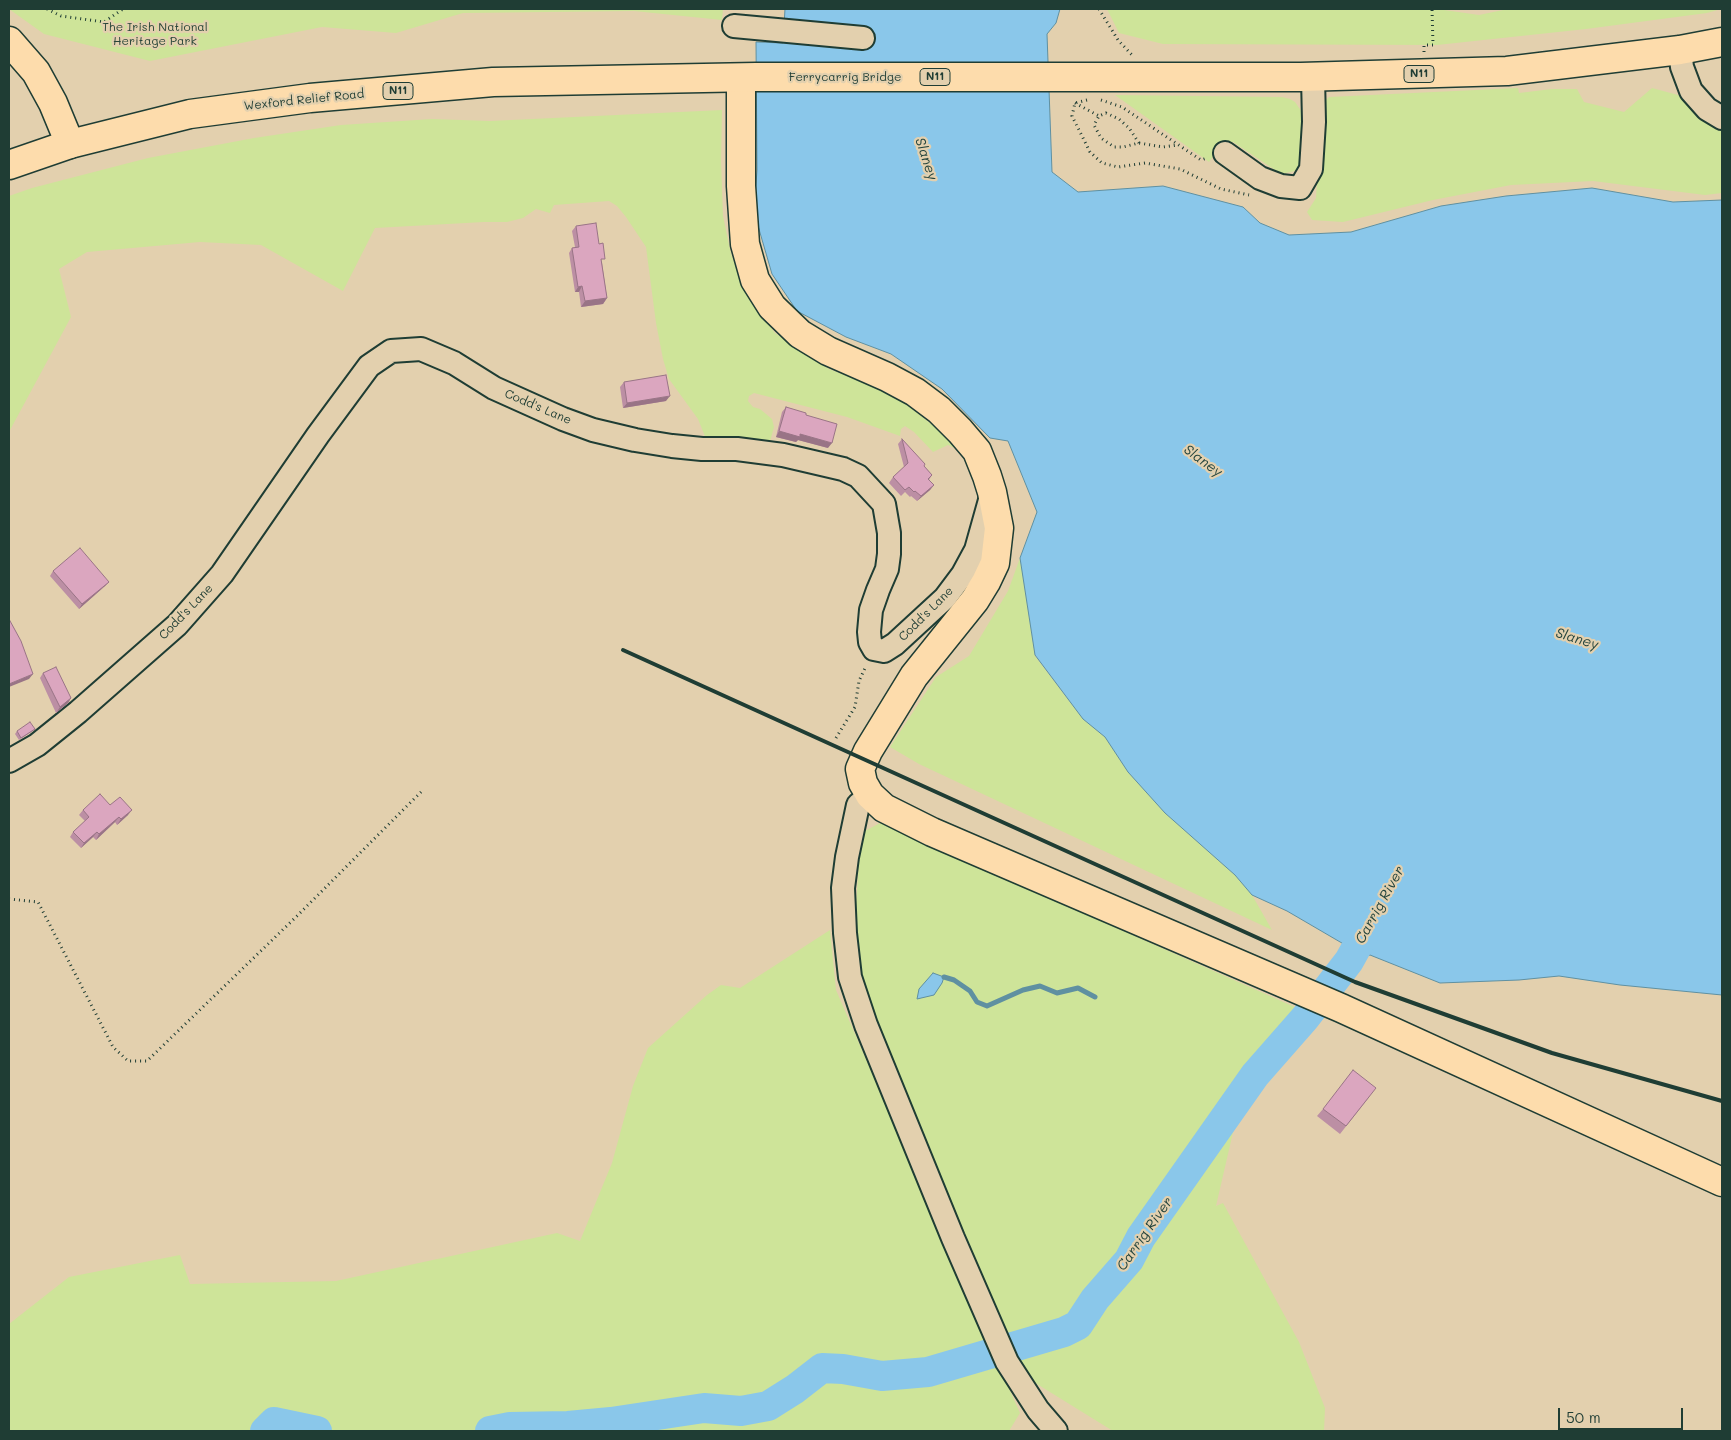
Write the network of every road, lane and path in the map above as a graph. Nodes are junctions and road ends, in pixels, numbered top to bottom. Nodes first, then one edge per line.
1 (47, 9) edge
2 (123, 9) edge
3 (1099, 9) edge
4 (1432, 9) edge
5 (733, 23) edge
6 (863, 38) dead end
7 (9, 41) edge
8 (1722, 42) edge
9 (1424, 45) dead end
10 (1680, 50) junction
11 (1153, 77) junction
12 (1313, 77) junction
13 (749, 78) junction
14 (1097, 98) dead end
15 (1089, 100) dead end
16 (1075, 103) junction
17 (1717, 111) edge
18 (1098, 116) junction
19 (1139, 143) junction
20 (70, 144) junction
21 (1179, 145) junction
22 (1224, 153) joint
23 (9, 165) edge
24 (1256, 197) dead end
25 (992, 492) junction
26 (874, 649) junction
27 (836, 738) dead end
28 (9, 761) edge
29 (422, 790) dead end
30 (870, 795) junction
31 (9, 899) edge
32 (1722, 1182) edge
33 (1056, 1431) edge

1 - 2 path
3 - 11 path
4 - 9 path
5 - 6 street
7 - 20 main road
8 - 10 main road, N11
10 - 12 main road, N11
10 - 17 street
11 - 12 main road, N11
11 - 13 main road, Ferrycarrig Bridge / N11
12 - 22 street
13 - 20 main road, Wexford Relief Road / N11
13 - 25 main road
14 - 21 path
15 - 16 path
16 - 18 path
16 - 24 path
18 - 19 path
18 - 19 path
19 - 21 path
20 - 23 main road, Wexford Relief Road / N11
21 - 22 path
25 - 26 street, Codd's Lane
25 - 30 main road
26 - 27 path
26 - 28 street, Codd's Lane
29 - 31 path
30 - 32 main road
30 - 33 street

